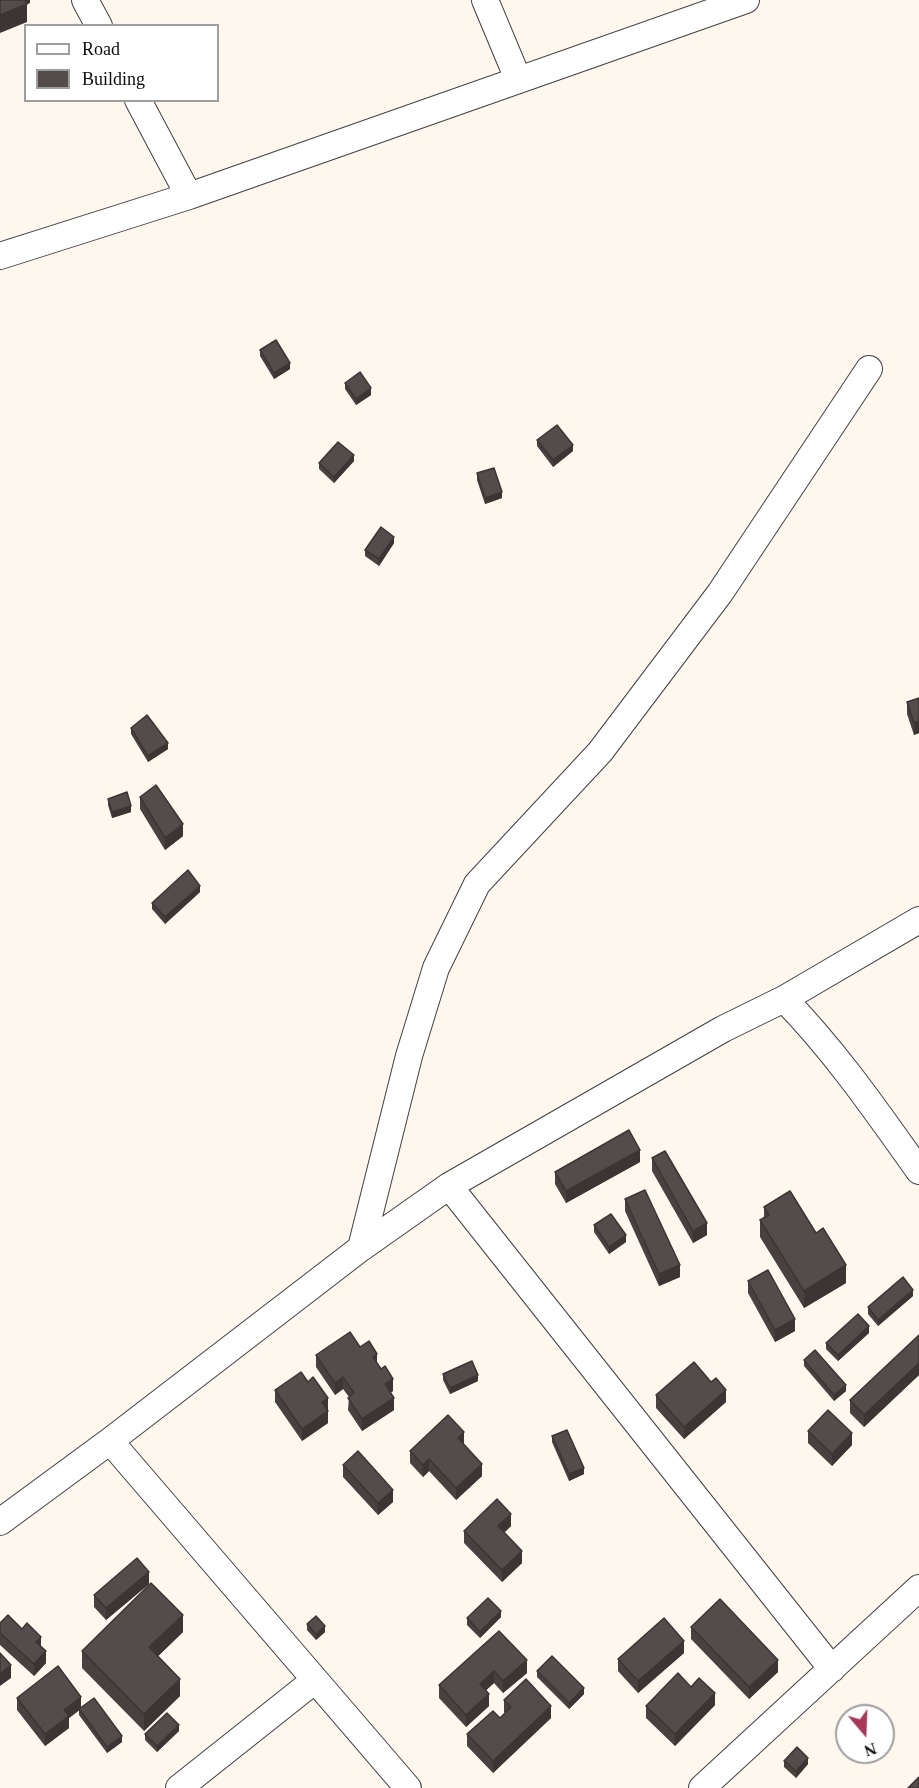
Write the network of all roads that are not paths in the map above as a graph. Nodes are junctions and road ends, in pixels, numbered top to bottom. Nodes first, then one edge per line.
1 (85, 0) edge
2 (485, 0) edge
3 (746, 0) edge
4 (98, 24) edge
5 (518, 80) junction
6 (139, 102) edge
7 (189, 196) junction
8 (0, 256) edge
9 (869, 369) dead end
10 (919, 920) edge
11 (784, 999) junction
12 (919, 1172) edge
13 (449, 1186) junction
14 (361, 1248) junction
15 (110, 1441) junction
16 (0, 1522) edge
17 (919, 1588) edge
18 (832, 1669) junction
19 (315, 1680) junction
20 (179, 1788) edge
21 (408, 1788) edge
22 (702, 1788) edge

1 - 4 street
2 - 5 street
3 - 5 street
5 - 7 street
6 - 7 street
7 - 8 street
9 - 14 street
10 - 11 street
11 - 12 street
11 - 13 street
13 - 14 street
13 - 18 street
14 - 15 street
15 - 16 street
15 - 19 street
17 - 18 street
18 - 22 street
19 - 20 street
19 - 21 street

